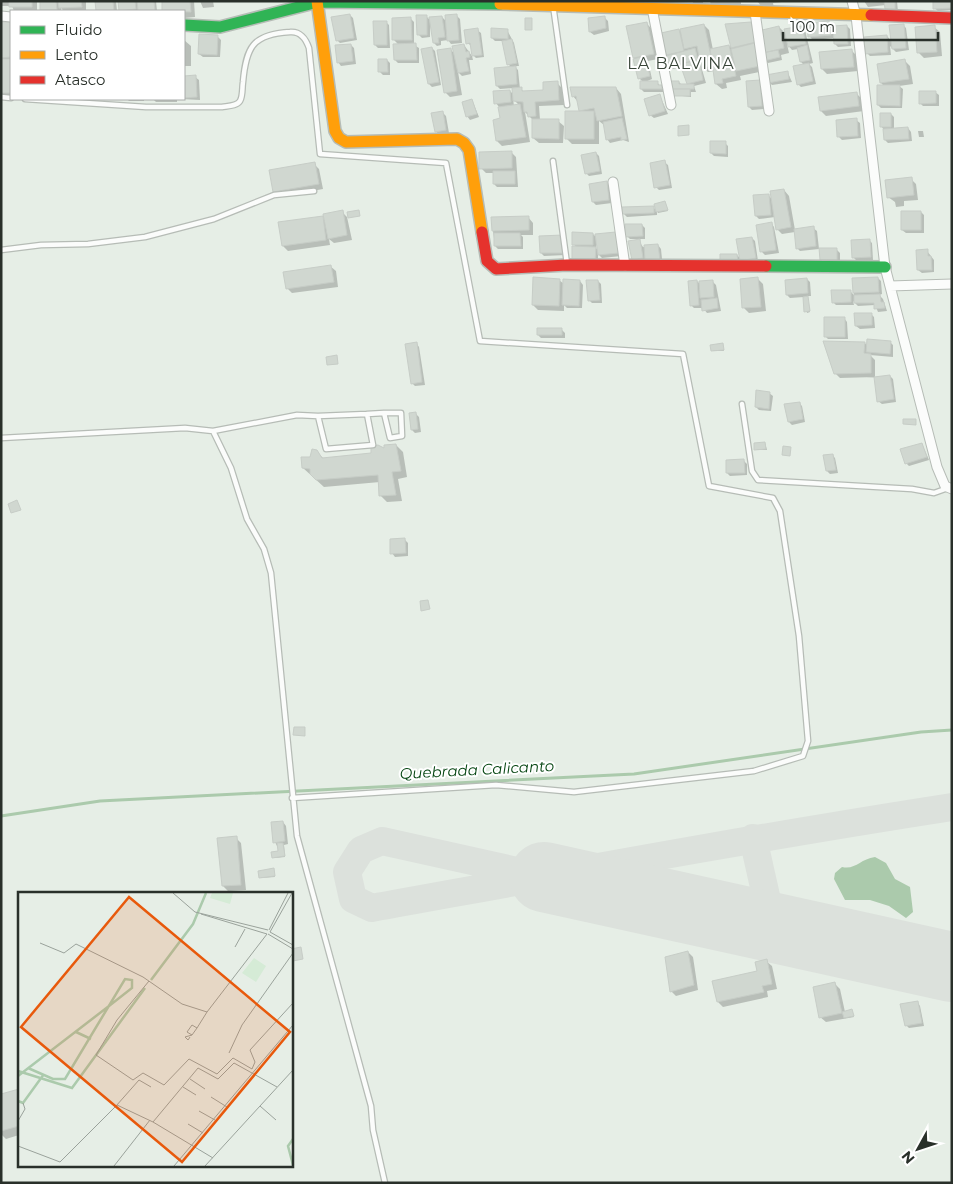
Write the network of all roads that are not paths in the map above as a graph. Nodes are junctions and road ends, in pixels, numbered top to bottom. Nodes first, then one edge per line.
1 (852, 1) edge
2 (318, 2) edge
3 (552, 4) junction
4 (652, 8) junction
5 (755, 12) junction
6 (856, 16) junction
7 (952, 18) edge
8 (185, 25) edge
9 (40, 100) edge
10 (567, 105) dead end
11 (671, 105) dead end
12 (769, 111) dead end
13 (553, 161) dead end
14 (613, 182) dead end
15 (314, 191) dead end
16 (1, 250) edge
17 (568, 265) junction
18 (626, 266) junction
19 (885, 267) junction
20 (952, 284) edge
21 (890, 286) junction
22 (742, 404) dead end
23 (384, 413) junction
24 (367, 414) junction
25 (318, 416) junction
26 (213, 432) junction
27 (1, 438) edge
28 (950, 488) edge
29 (292, 797) junction
30 (385, 1183) edge

1 - 6 street
2 - 3 street
2 - 8 street
2 - 17 street
3 - 4 street
3 - 10 lane
4 - 5 street
4 - 11 street
5 - 6 street
5 - 12 street
6 - 7 street
6 - 19 street
9 - 29 lane
13 - 17 lane
14 - 18 street
15 - 16 lane
17 - 18 street
18 - 19 street
19 - 21 street
20 - 21 street
21 - 28 street
22 - 28 lane
23 - 23 lane
23 - 24 lane
24 - 25 lane
24 - 25 lane
25 - 26 lane
26 - 27 lane
26 - 29 lane
29 - 30 lane

